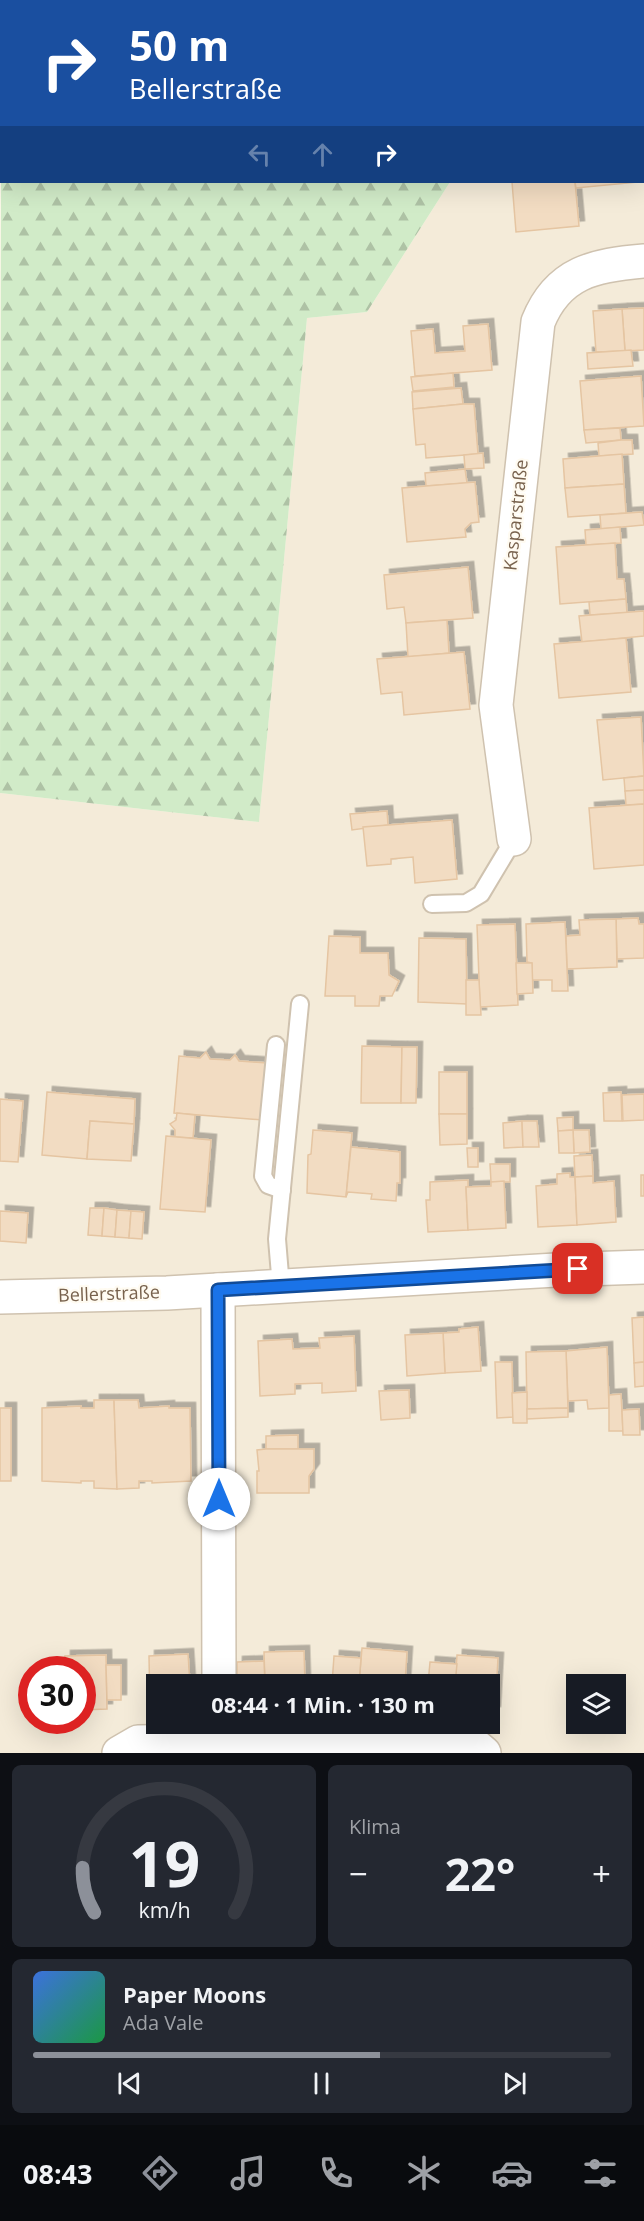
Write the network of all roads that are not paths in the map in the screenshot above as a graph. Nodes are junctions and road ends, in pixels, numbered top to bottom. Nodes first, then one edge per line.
1 (644, 261) edge
2 (514, 839) joint
3 (432, 904) dead end
4 (300, 1004) dead end
5 (276, 1045) dead end
6 (282, 1190) junction
7 (644, 1267) edge
8 (280, 1287) junction
9 (218, 1290) junction
10 (0, 1297) edge
11 (219, 1674) edge
12 (204, 1734) edge
13 (247, 1734) edge
14 (377, 1748) edge
15 (122, 1752) edge
16 (484, 1753) edge

1 - 2 street, Kasparstraße
2 - 3 lane
4 - 6 lane
5 - 6 lane
6 - 8 lane
7 - 8 street, Bellerstraße
8 - 9 street, Bellerstraße
9 - 10 street, Bellerstraße
9 - 11 street
12 - 15 street
13 - 14 street
14 - 16 street

